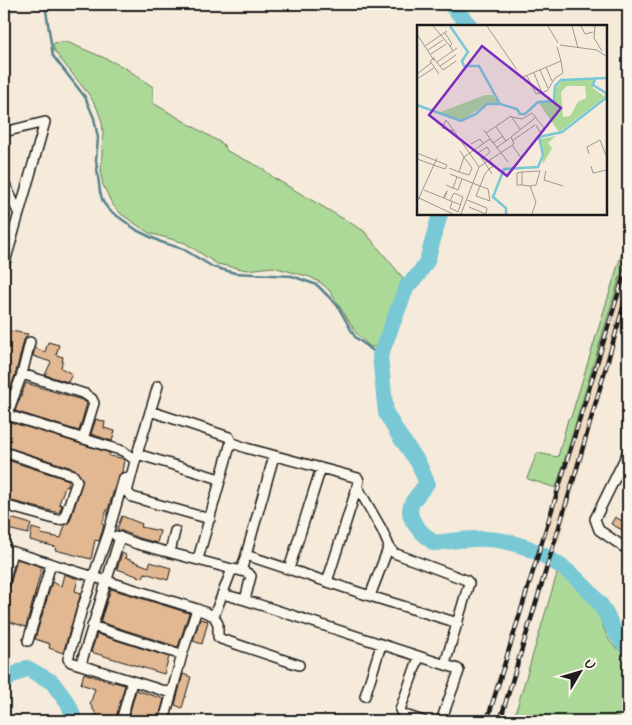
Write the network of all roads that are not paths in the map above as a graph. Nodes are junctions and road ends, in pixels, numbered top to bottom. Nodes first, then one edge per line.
1 (4, 132) edge
2 (4, 182) edge
3 (19, 214) junction
4 (4, 266) edge
5 (30, 342) dead end
6 (22, 374) junction
7 (158, 386) dead end
8 (150, 411) junction
9 (5, 414) edge
10 (83, 439) junction
11 (231, 442) junction
12 (4, 452) edge
13 (628, 452) edge
14 (274, 456) junction
15 (133, 457) junction
16 (321, 468) junction
17 (130, 478) junction
18 (220, 479) junction
19 (357, 486) junction
20 (4, 505) edge
21 (210, 519) junction
22 (175, 531) dead end
23 (108, 534) junction
24 (120, 537) junction
25 (388, 546) junction
26 (8, 550) edge
27 (628, 550) edge
28 (170, 552) junction
29 (246, 555) junction
30 (198, 560) junction
31 (51, 564) junction
32 (289, 569) junction
33 (237, 570) junction
34 (93, 578) junction
35 (4, 582) edge
36 (105, 582) junction
37 (327, 582) junction
38 (222, 594) junction
39 (370, 596) junction
40 (245, 600) junction
41 (197, 609) junction
42 (214, 616) junction
43 (458, 623) junction
44 (92, 626) junction
45 (28, 641) dead end
46 (381, 645) junction
47 (182, 655) junction
48 (419, 657) junction
49 (81, 664) junction
50 (445, 664) junction
51 (299, 665) dead end
52 (132, 682) junction
53 (171, 693) junction
54 (365, 696) dead end
55 (121, 721) edge
56 (164, 721) edge
57 (423, 721) edge
58 (441, 721) edge

1 - 3 street
2 - 3 street
3 - 4 street
5 - 6 street
6 - 9 street
6 - 10 street
7 - 8 street
8 - 11 street
8 - 15 street
9 - 10 street
10 - 15 street
11 - 14 street
11 - 18 street
12 - 20 street
13 - 27 street
14 - 16 street
14 - 29 street
15 - 17 street
15 - 18 street
16 - 19 street
16 - 32 street
17 - 21 street
17 - 23 street
18 - 21 street
19 - 25 street
19 - 37 street
21 - 30 street
22 - 28 street
23 - 24 street
23 - 34 street
24 - 28 street
24 - 36 street
25 - 39 street
25 - 43 street
26 - 31 street
26 - 35 street
28 - 30 street
29 - 32 street
29 - 33 street
30 - 33 street
31 - 34 street
31 - 45 street
32 - 37 street
33 - 38 street
33 - 40 street
34 - 36 street
34 - 49 street
36 - 41 street
36 - 44 street
37 - 39 street
38 - 40 street
38 - 42 street
39 - 43 street
40 - 46 street
41 - 42 street
41 - 47 street
42 - 51 street
43 - 50 street
44 - 47 street
44 - 49 street
46 - 48 street
46 - 54 street
47 - 53 street
48 - 50 street
48 - 57 street
49 - 52 street
50 - 58 street
52 - 53 street
52 - 55 street
53 - 56 street

